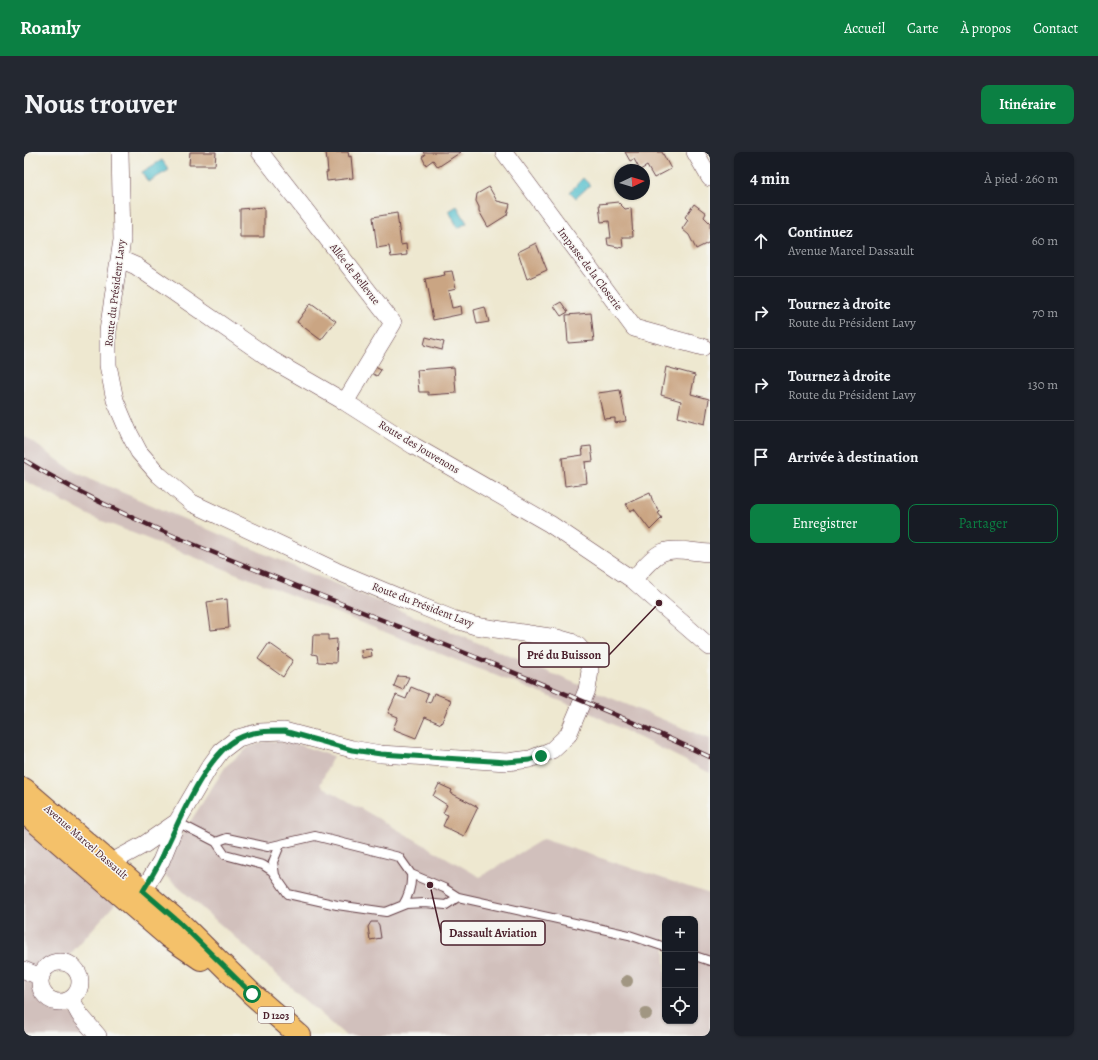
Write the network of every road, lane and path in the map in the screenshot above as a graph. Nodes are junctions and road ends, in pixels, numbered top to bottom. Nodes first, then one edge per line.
1 (120, 152) edge
2 (260, 152) edge
3 (504, 152) edge
4 (695, 152) edge
5 (710, 178) edge
6 (120, 259) junction
7 (703, 347) dead end
8 (345, 402) junction
9 (710, 553) edge
10 (633, 580) junction
11 (710, 647) edge
12 (24, 789) edge
13 (24, 812) edge
14 (177, 822) junction
15 (216, 842) junction
16 (280, 845) junction
17 (105, 869) junction
18 (411, 874) junction
19 (276, 876) junction
20 (458, 897) junction
21 (137, 898) junction
22 (402, 906) junction
23 (662, 946) edge
24 (698, 957) edge
25 (710, 961) edge
26 (24, 970) edge
27 (40, 977) junction
28 (70, 999) junction
29 (98, 1036) edge
30 (300, 1036) edge

1 - 6 street, Route du Président Lavy
2 - 8 street, Allée de Bellevue
3 - 7 street, Impasse de la Closerie
4 - 5 street
6 - 8 street, Route des Jouvenons
6 - 14 street, Route du Président Lavy
8 - 10 street, Route des Jouvenons
9 - 10 street
10 - 11 street, Route des Jouvenons
12 - 17 main road, Avenue Marcel Dassault / D 1203
13 - 17 main road, Avenue Marcel Dassault / D 1203
14 - 15 lane
14 - 17 street, Route du Président Lavy
14 - 21 street, Route du Président Lavy
15 - 16 lane
15 - 19 lane
16 - 18 lane
16 - 19 lane
17 - 21 main road, Avenue Marcel Dassault / D 1203
18 - 20 lane
18 - 22 lane
19 - 22 lane
20 - 22 lane
20 - 23 lane
21 - 30 main road, Avenue Marcel Dassault / D 1203
24 - 25 lane
26 - 27 street
27 - 28 street
27 - 28 street
28 - 29 street

